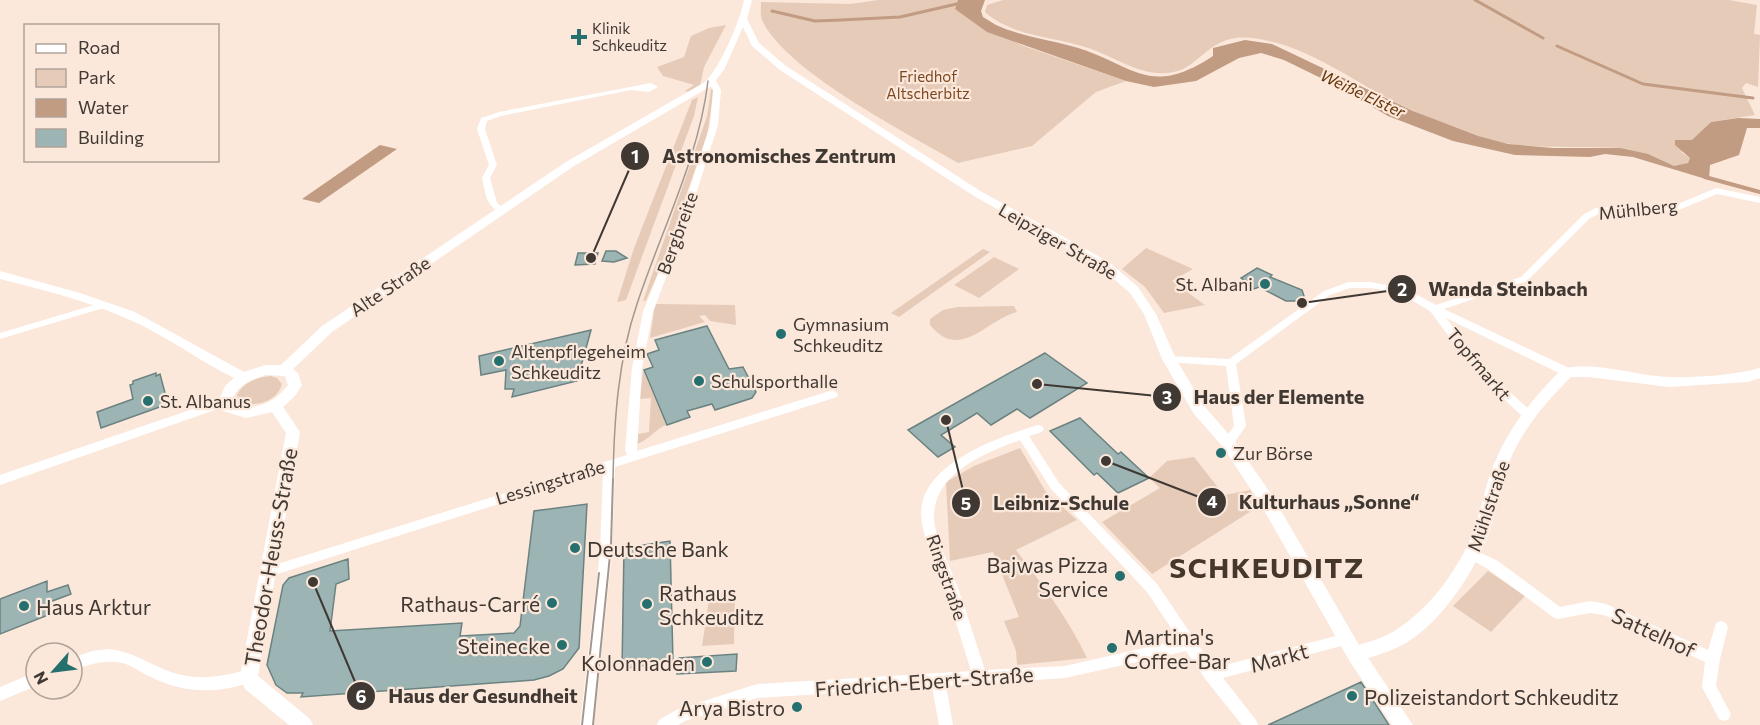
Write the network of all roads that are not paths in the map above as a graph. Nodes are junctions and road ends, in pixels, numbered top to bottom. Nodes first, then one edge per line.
1 (748, 3) edge
2 (745, 21) junction
3 (750, 39) junction
4 (712, 81) junction
5 (631, 88) dead end
6 (1760, 200) edge
7 (502, 210) junction
8 (0, 275) edge
9 (104, 305) junction
10 (1435, 309) junction
11 (0, 336) edge
12 (1169, 359) junction
13 (1231, 363) junction
14 (284, 370) junction
15 (1567, 372) junction
16 (1760, 373) edge
17 (244, 378) junction
18 (833, 394) dead end
19 (225, 402) junction
20 (274, 405) junction
21 (1527, 414) junction
22 (1038, 429) dead end
23 (1022, 434) junction
24 (1228, 443) junction
25 (633, 457) junction
26 (609, 464) junction
27 (0, 480) edge
28 (1473, 554) junction
29 (268, 572) junction
30 (1721, 627) dead end
31 (1188, 644) junction
32 (1351, 646) junction
33 (1713, 659) junction
34 (84, 660) edge
35 (1211, 675) junction
36 (249, 676) junction
37 (980, 678) junction
38 (938, 682) junction
39 (24, 684) edge
40 (0, 694) edge
41 (1724, 714) dead end
42 (303, 725) edge
43 (587, 725) edge
44 (664, 725) edge
45 (946, 725) edge
46 (1251, 725) edge
47 (1403, 725) edge

1 - 2 street, Leipziger Straße
1 - 3 street, Leipziger Straße
2 - 3 street, Leipziger Straße
2 - 3 street, Leipziger Straße
3 - 4 street
3 - 12 street, Leipziger Straße
4 - 7 street, Alte Straße
4 - 25 street, Bergbreite
5 - 7 street
6 - 10 street, Mühlberg
7 - 14 street, Alte Straße
8 - 9 street
9 - 11 street
9 - 17 street
10 - 13 street
10 - 15 street
10 - 21 street, Topfmarkt
12 - 13 street
12 - 24 street, Leipziger Straße
13 - 24 street
14 - 17 street
14 - 20 street
15 - 16 street
15 - 21 street, Mühlstraße
17 - 19 street
18 - 25 street, Lessingstraße
19 - 20 street
19 - 27 street
20 - 29 street, Theodor-Heuss-Straße
21 - 28 street, Mühlstraße
22 - 23 street, Ringstraße
23 - 31 street
23 - 37 street, Ringstraße
24 - 32 street, Leipziger Straße
25 - 26 street, Lessingstraße
26 - 29 street, Lessingstraße
26 - 43 street
28 - 32 street, Mühlstraße
28 - 33 street, Sattelhof
29 - 36 street, Theodor-Heuss-Straße
30 - 33 street, Sattelhof
31 - 35 street
31 - 37 street, Friedrich-Ebert-Straße
32 - 35 street, Markt
32 - 47 street
33 - 41 street, Sattelhof
34 - 36 street
35 - 46 street
36 - 42 street, Theodor-Heuss-Straße
37 - 38 street, Friedrich-Ebert-Straße
38 - 44 street, Friedrich-Ebert-Straße
38 - 45 street
39 - 40 street

